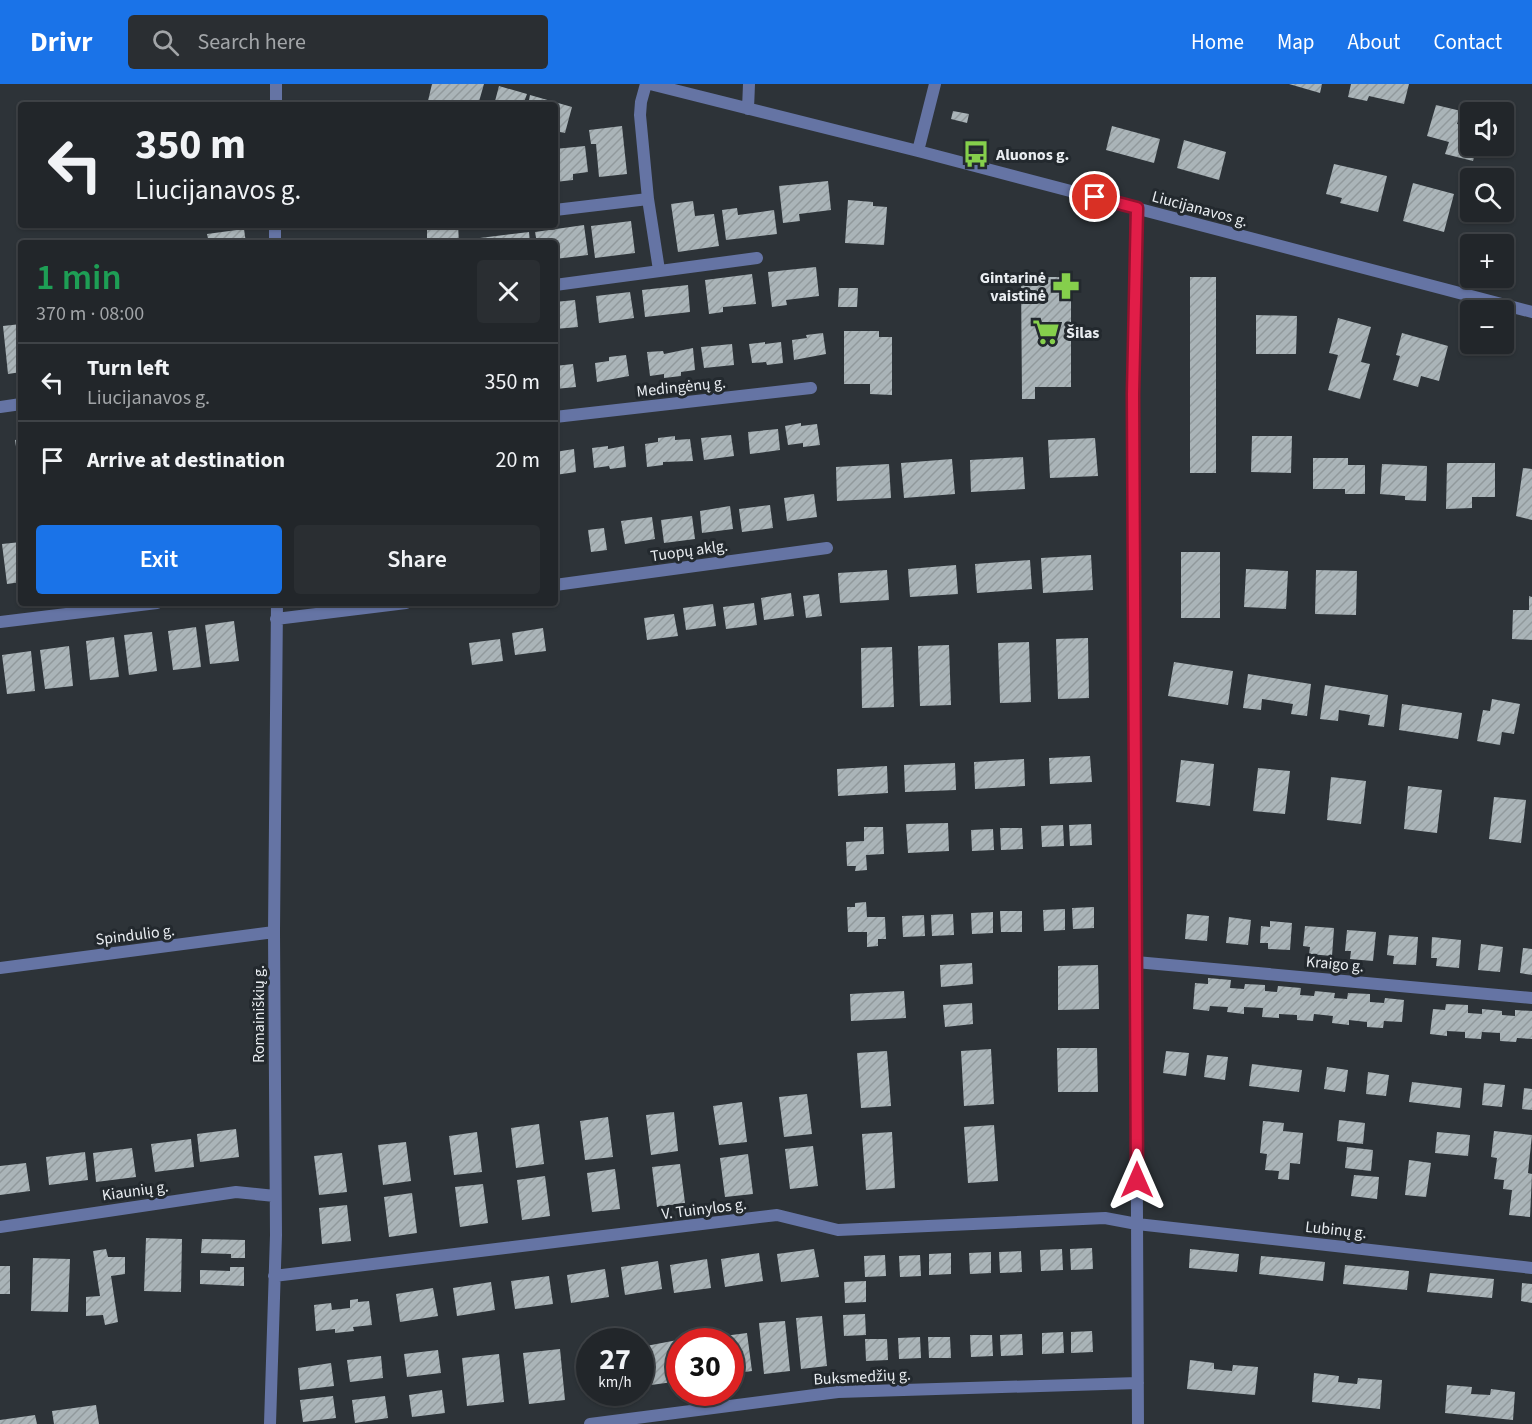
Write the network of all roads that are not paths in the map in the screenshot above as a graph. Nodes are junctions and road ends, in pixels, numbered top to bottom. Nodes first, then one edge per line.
1 (276, 84) edge
2 (646, 84) edge
3 (651, 84) edge
4 (750, 84) edge
5 (935, 84) edge
6 (276, 102) edge
7 (748, 109) junction
8 (918, 151) junction
9 (648, 199) junction
10 (1137, 208) junction
11 (558, 210) edge
12 (757, 258) dead end
13 (659, 270) junction
14 (558, 285) edge
15 (1532, 312) edge
16 (811, 388) dead end
17 (18, 404) edge
18 (0, 407) edge
19 (558, 417) edge
20 (827, 548) dead end
21 (558, 585) edge
22 (133, 606) edge
23 (277, 606) edge
24 (382, 606) edge
25 (276, 619) junction
26 (0, 622) edge
27 (274, 932) junction
28 (1136, 962) junction
29 (0, 968) edge
30 (1532, 998) edge
31 (275, 1196) junction
32 (1137, 1224) junction
33 (0, 1227) edge
34 (1532, 1268) edge
35 (274, 1276) junction
36 (1138, 1383) junction
37 (270, 1424) edge
38 (590, 1424) edge
39 (1138, 1424) edge

1 - 6 street
2 - 9 street
3 - 7 street, Liucijanavos g.
4 - 7 street
5 - 8 street
7 - 8 street, Liucijanavos g.
8 - 10 street, Liucijanavos g.
9 - 11 street
9 - 13 street
10 - 15 street, Liucijanavos g.
10 - 28 street
12 - 13 street
13 - 14 street
16 - 19 street, Medingėnų g.
17 - 18 street
20 - 21 street, Tuopų aklg.
22 - 26 street
23 - 25 street, Romainiškių g.
24 - 25 street
25 - 27 street, Romainiškių g.
27 - 29 street, Spindulio g.
27 - 31 street, Romainiškių g.
28 - 30 street, Kraigo g.
28 - 32 street
31 - 33 street, Kiaunių g.
31 - 35 street, Romainiškių g.
32 - 34 street, Lubinų g.
32 - 35 street, V. Tuinylos g.
32 - 36 street
35 - 37 street, Romainiškių g.
36 - 38 street, Buksmedžių g.
36 - 39 street

